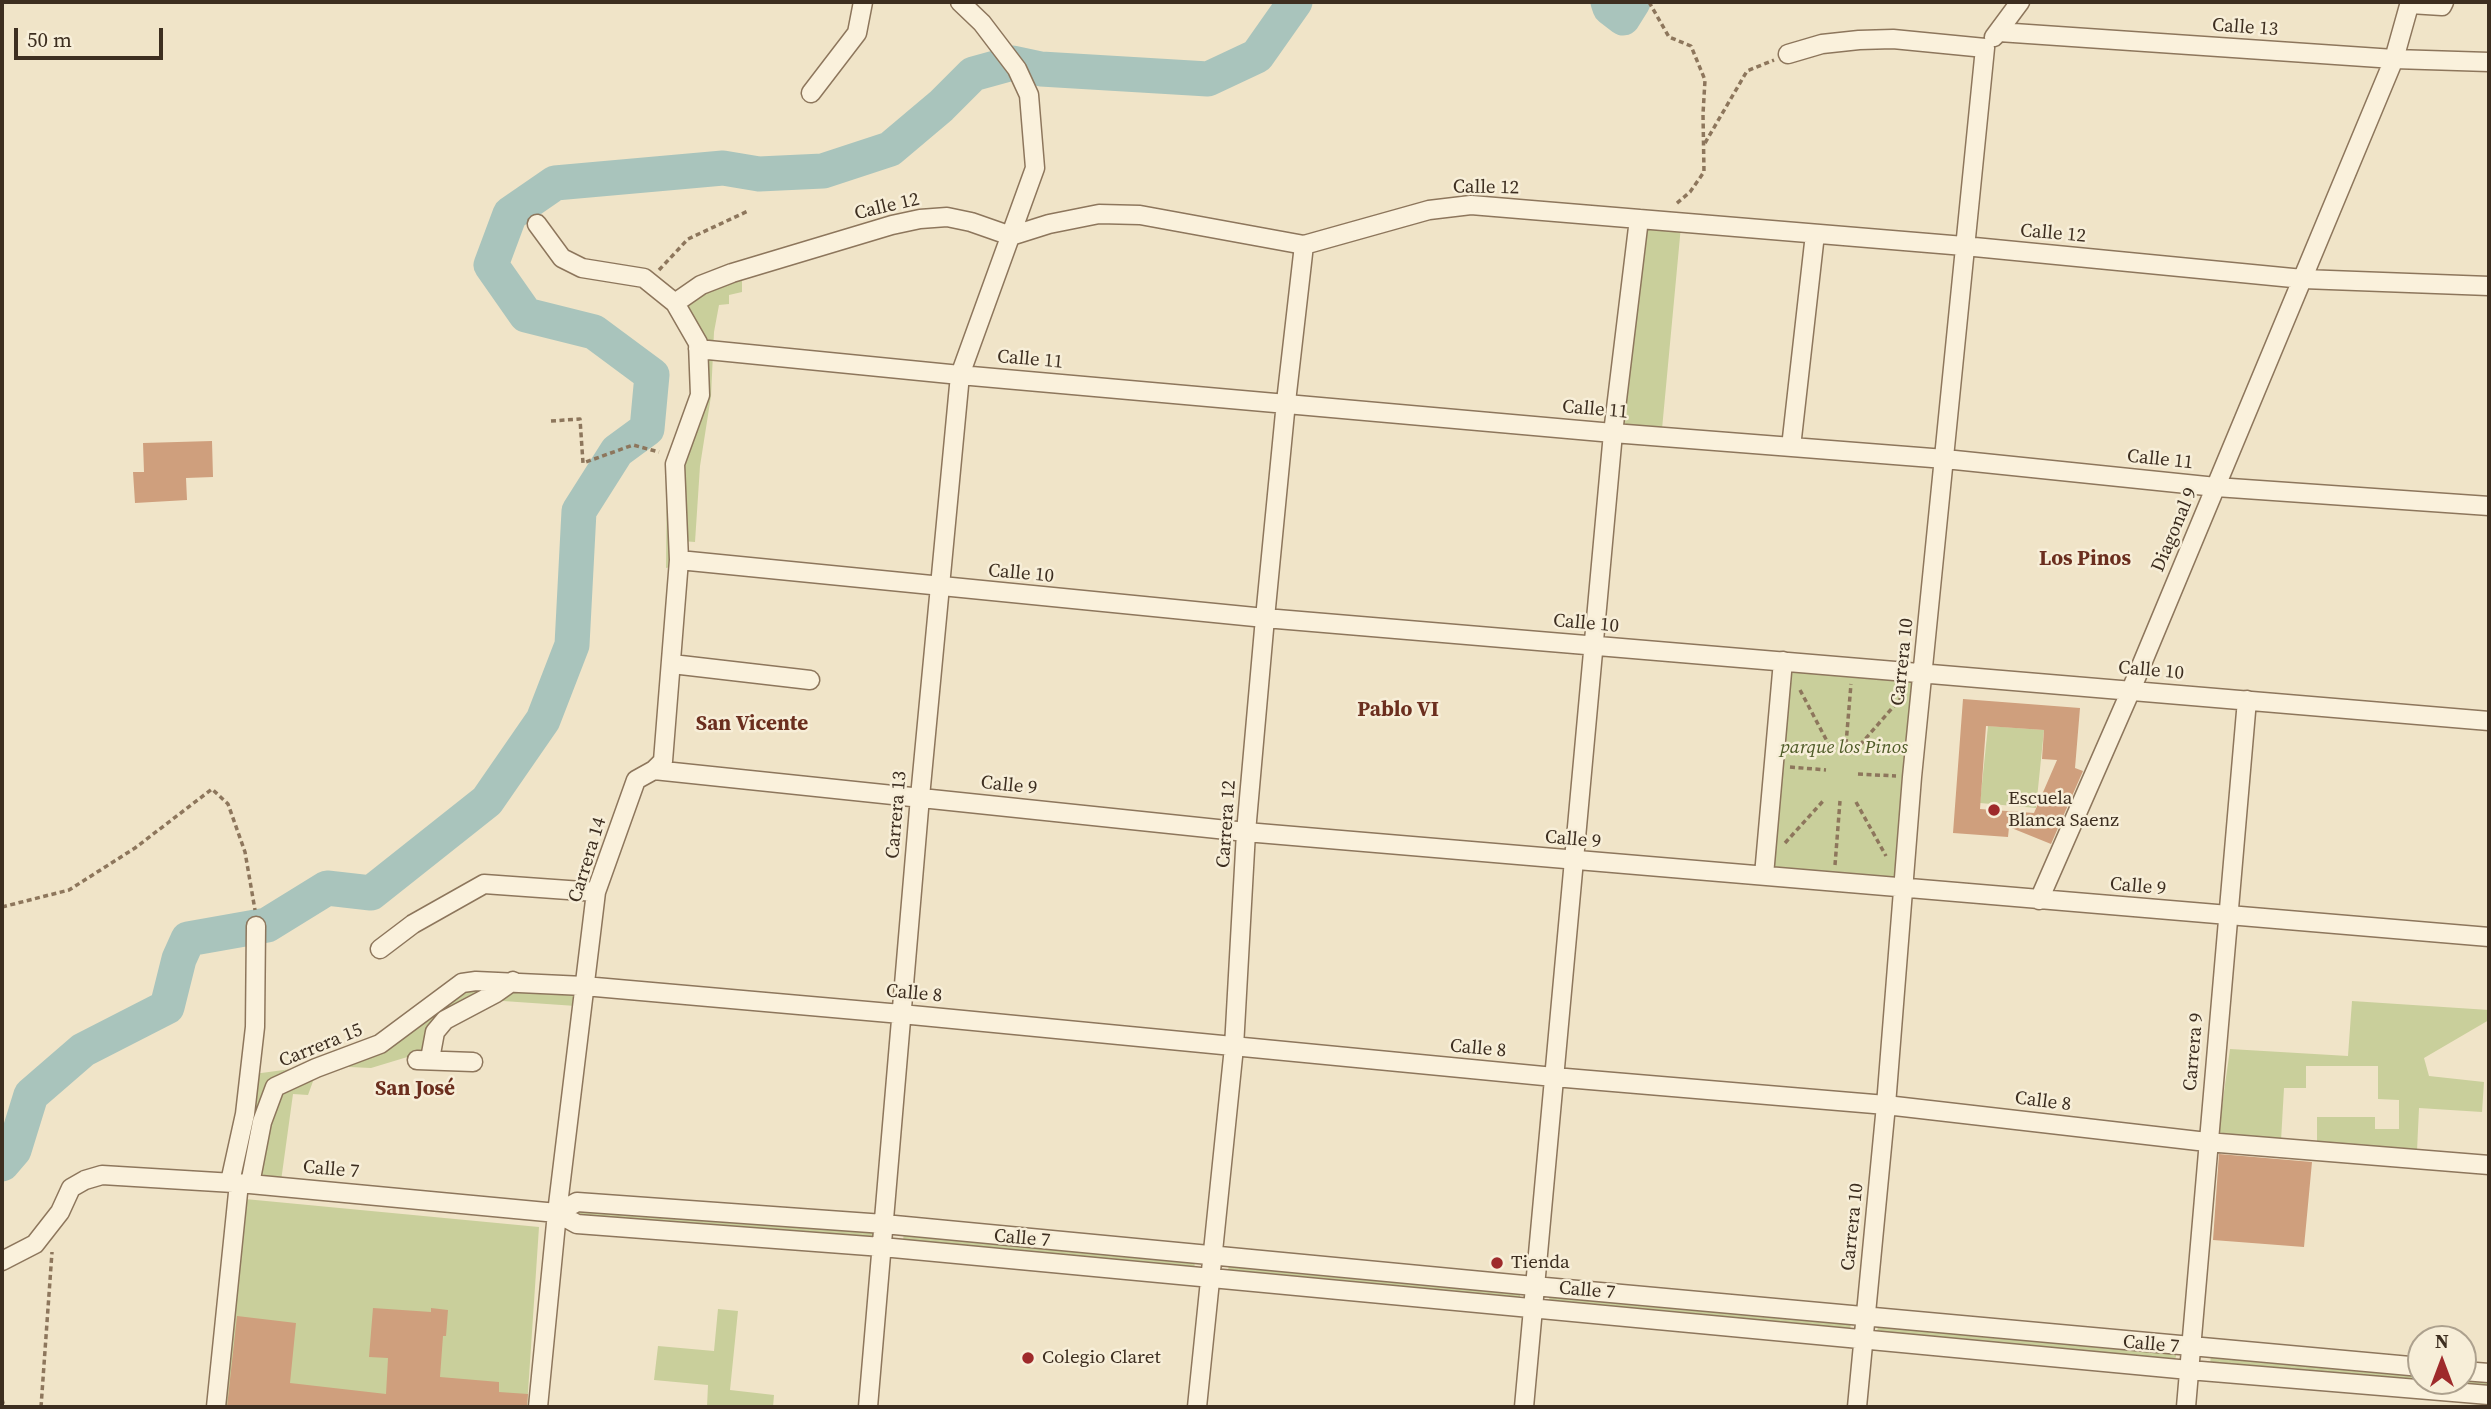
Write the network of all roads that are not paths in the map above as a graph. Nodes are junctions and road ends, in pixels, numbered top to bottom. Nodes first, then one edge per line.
1 (863, 2) edge
2 (960, 2) edge
3 (2020, 2) edge
4 (2444, 2) edge
5 (2410, 3) edge
6 (1999, 32) junction
7 (1985, 48) junction
8 (1788, 54) road end
9 (2394, 59) junction
10 (2489, 62) edge
11 (810, 93) dead end
12 (1639, 219) junction
13 (537, 224) dead end
14 (1815, 234) junction
15 (1011, 236) junction
16 (1304, 245) junction
17 (1964, 246) junction
18 (2303, 279) junction
19 (2489, 286) edge
20 (675, 303) junction
21 (698, 346) junction
22 (960, 375) junction
23 (1286, 402) junction
24 (1613, 433) junction
25 (1791, 447) junction
26 (1945, 459) junction
27 (2216, 487) junction
28 (2489, 506) edge
29 (679, 560) junction
30 (940, 587) junction
31 (1265, 618) junction
32 (1593, 645) junction
33 (1783, 661) junction
34 (672, 664) junction
35 (1923, 673) junction
36 (810, 680) dead end
37 (2131, 690) junction
38 (2247, 700) junction
39 (2489, 721) edge
40 (654, 770) junction
41 (920, 797) junction
42 (1247, 832) junction
43 (1574, 861) junction
44 (1765, 870) junction
45 (1903, 886) junction
46 (596, 892) junction
47 (2039, 900) junction
48 (2227, 915) junction
49 (256, 926) road end
50 (2489, 937) edge
51 (380, 950) dead end
52 (513, 981) junction
53 (462, 983) joint
54 (584, 986) junction
55 (901, 1014) junction
56 (1234, 1047) junction
57 (473, 1062) dead end
58 (1554, 1077) junction
59 (1886, 1105) junction
60 (2207, 1142) junction
61 (2489, 1165) edge
62 (240, 1183) junction
63 (557, 1213) junction
64 (884, 1224) junction
65 (882, 1247) junction
66 (1212, 1256) junction
67 (2, 1261) edge
68 (1209, 1277) junction
69 (1534, 1286) junction
70 (1532, 1307) junction
71 (1865, 1316) junction
72 (1862, 1338) junction
73 (2192, 1345) junction
74 (2407, 1366) edge
75 (2189, 1370) junction
76 (2489, 1395) edge
77 (216, 1407) edge
78 (538, 1407) edge
79 (867, 1407) edge
80 (1197, 1407) edge
81 (1524, 1407) edge
82 (1857, 1407) edge
83 (2186, 1407) edge

1 - 11 street
2 - 15 street, Carrera 13
3 - 6 street
4 - 5 street
5 - 9 street, Diagonal 9
6 - 7 street
6 - 9 street, Calle 13
7 - 8 street
7 - 17 street, Carrera 10
9 - 10 street, Calle 13
9 - 18 street, Diagonal 9
12 - 14 street, Calle 12
12 - 16 street, Calle 12
12 - 24 street
13 - 20 street
14 - 17 street, Calle 12
14 - 25 street
15 - 16 street, Calle 12
15 - 20 street, Calle 12
15 - 22 street, Carrera 13
16 - 23 street, Carrera 12
17 - 18 street, Calle 12
17 - 26 street, Carrera 10
18 - 19 street, Calle 12
18 - 27 street, Diagonal 9
20 - 21 street
21 - 22 street, Calle 11
21 - 29 street, Carrera 14
22 - 23 street, Calle 11
22 - 30 street, Carrera 13
23 - 24 street, Calle 11
23 - 31 street, Carrera 12
24 - 25 street, Calle 11
24 - 32 street
25 - 26 street, Calle 11
26 - 27 street, Calle 11
26 - 35 street, Carrera 10
27 - 28 street, Calle 11
27 - 37 street, Diagonal 9
29 - 30 street, Calle 10
29 - 34 street, Carrera 14
30 - 31 street, Calle 10
30 - 41 street, Carrera 13
31 - 32 street, Calle 10
31 - 42 street, Carrera 12
32 - 33 street, Calle 10
32 - 43 street
33 - 35 street, Calle 10
33 - 44 street
34 - 36 street
34 - 40 street, Carrera 14
35 - 37 street, Calle 10
35 - 45 street, Carrera 10
37 - 38 street, Calle 10
37 - 47 street, Diagonal 9
38 - 39 street, Calle 10
38 - 48 street, Carrera 9
40 - 41 street, Calle 9
40 - 46 street, Carrera 14
41 - 42 street, Calle 9
41 - 55 street, Carrera 13
42 - 43 street, Calle 9
42 - 56 street, Carrera 12
43 - 44 street, Calle 9
43 - 58 street
44 - 45 street, Calle 9
45 - 47 street, Calle 9
45 - 59 street, Carrera 10
46 - 51 street
46 - 54 street, Carrera 14
47 - 48 street, Calle 9
48 - 50 street, Calle 9
48 - 60 street, Carrera 9
49 - 62 street
52 - 53 street, Calle 8
52 - 54 street, Calle 8
52 - 57 street
53 - 62 street, Carrera 15
54 - 55 street, Calle 8
54 - 63 street, Carrera 14
55 - 56 street, Calle 8
55 - 64 street, Carrera 13
56 - 58 street, Calle 8
56 - 66 street, Carrera 12
58 - 59 street, Calle 8
58 - 69 street
59 - 60 street, Calle 8
59 - 71 street, Carrera 10
60 - 61 street, Calle 8
60 - 73 street, Carrera 9
62 - 63 street, Calle 7
62 - 67 street, Calle 7
62 - 77 street, Carrera 15
63 - 64 street, Calle 7
63 - 65 street, Calle 7
63 - 78 street, Carrera 14
64 - 65 street, Carrera 13
64 - 66 street, Calle 7
65 - 68 street, Calle 7
65 - 79 street, Carrera 13
66 - 68 street, Carrera 12
66 - 69 street, Calle 7
68 - 70 street, Calle 7
68 - 80 street, Carrera 12
69 - 70 street
69 - 71 street, Calle 7
70 - 72 street, Calle 7
70 - 81 street
71 - 72 street, Carrera 10
71 - 73 street, Calle 7
72 - 75 street, Calle 7
72 - 82 street, Carrera 10
73 - 74 street, Calle 7
73 - 75 street, Carrera 9
75 - 76 street, Calle 7
75 - 83 street, Carrera 9

